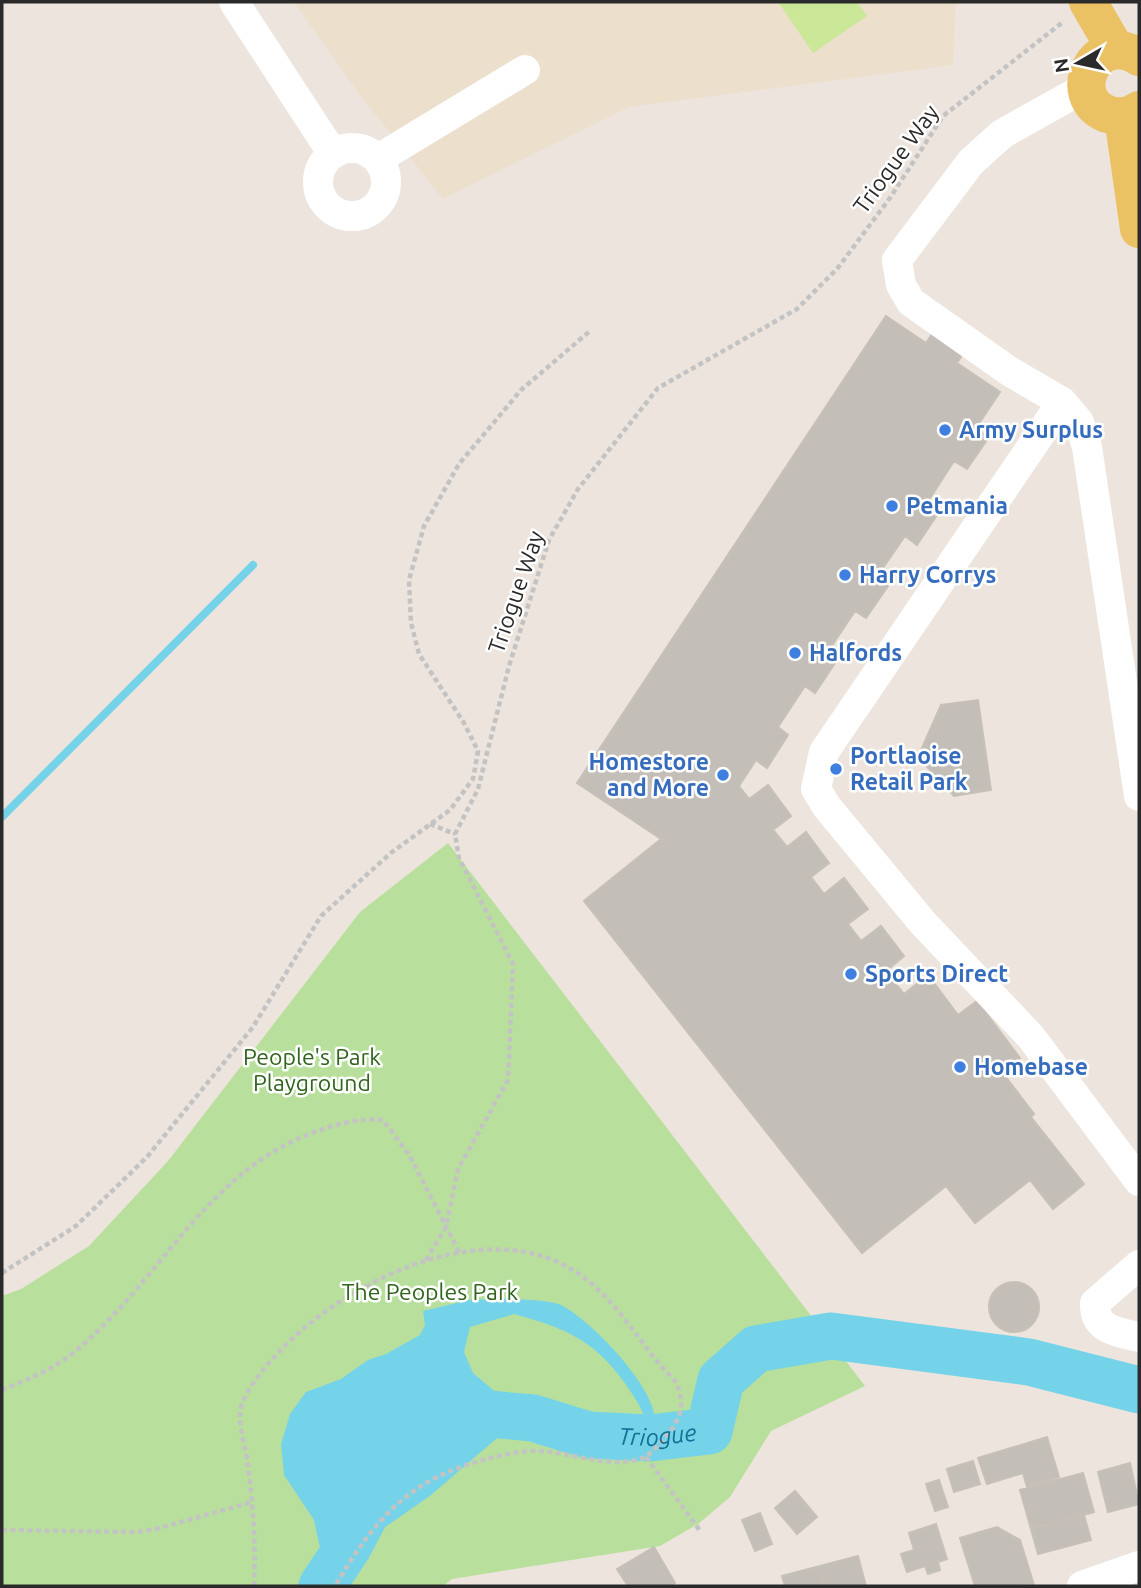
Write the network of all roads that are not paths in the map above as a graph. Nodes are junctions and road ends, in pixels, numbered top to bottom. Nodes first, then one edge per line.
1 (234, 2) edge
2 (1088, 2) edge
3 (1133, 54) edge
4 (525, 70) dead end
5 (1086, 87) junction
6 (1131, 113) edge
7 (333, 154) junction
8 (378, 159) junction
9 (1139, 229) edge
10 (1062, 402) junction
11 (1139, 796) edge
12 (1139, 1181) edge
13 (1139, 1265) edge
14 (1139, 1337) edge
15 (1139, 1566) edge
16 (1082, 1586) edge

1 - 7 street
2 - 3 main road
3 - 5 main road
4 - 8 street
5 - 6 main road
5 - 10 street
6 - 9 main road
7 - 8 street
7 - 8 street
10 - 11 street
10 - 12 street
13 - 14 street
15 - 16 street

